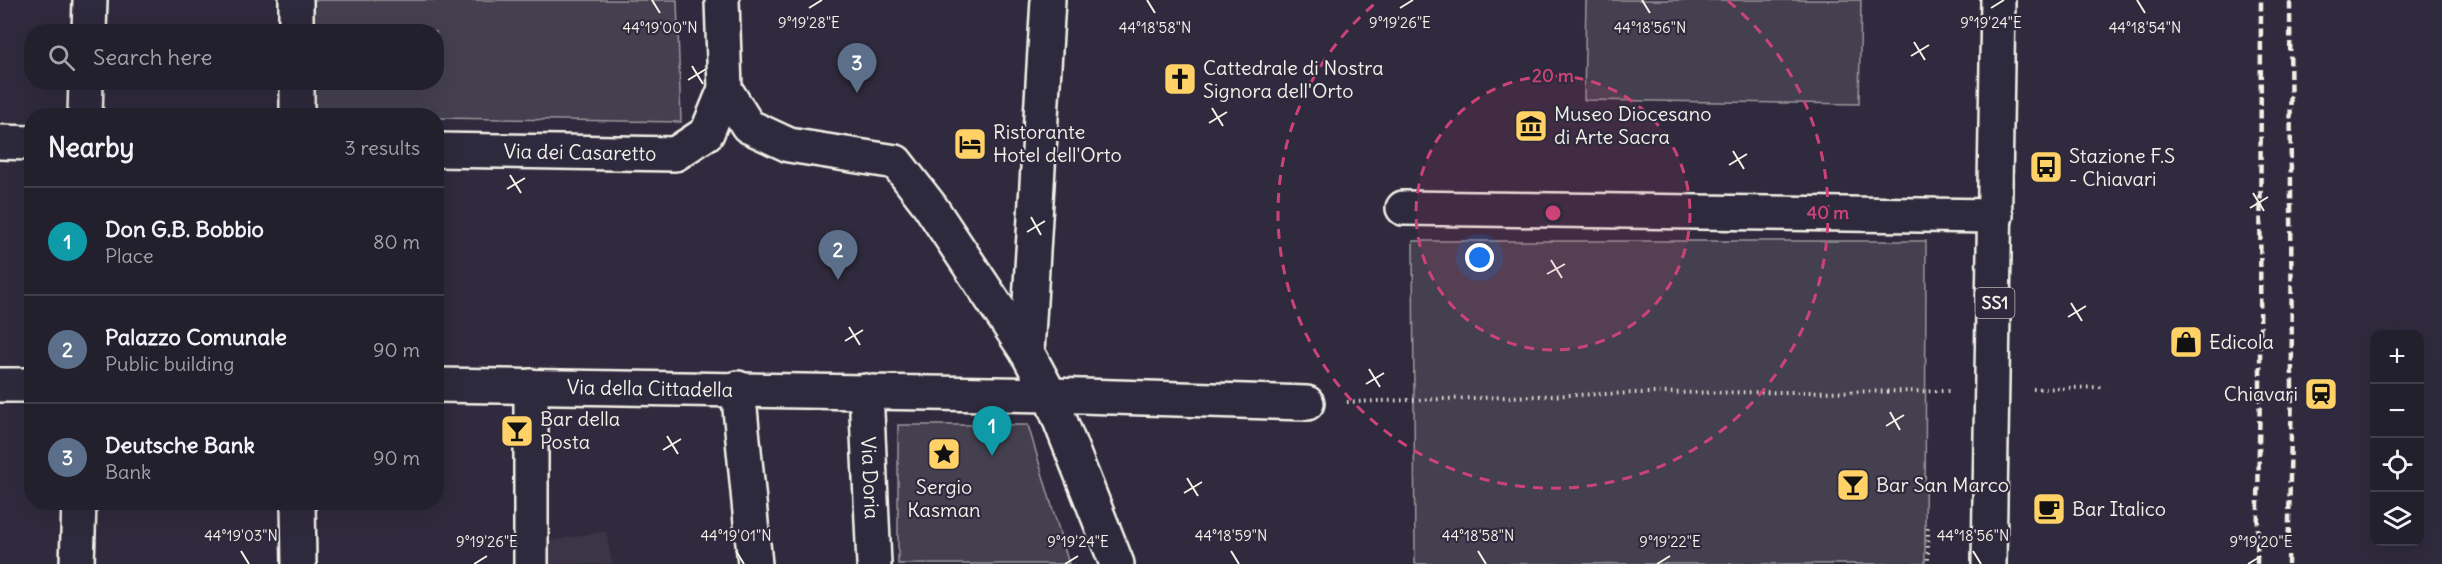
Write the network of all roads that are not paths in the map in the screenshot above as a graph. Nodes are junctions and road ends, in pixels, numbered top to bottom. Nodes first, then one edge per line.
1 (90, 0) edge
2 (296, 0) edge
3 (722, 0) edge
4 (1048, 0) edge
5 (1998, 0) edge
6 (89, 24) edge
7 (296, 24) edge
8 (724, 89) junction
9 (86, 90) edge
10 (297, 90) edge
11 (85, 108) edge
12 (297, 108) edge
13 (0, 142) edge
14 (24, 143) edge
15 (444, 150) edge
16 (1403, 208) dead end
17 (1996, 216) junction
18 (1027, 352) junction
19 (0, 385) edge
20 (24, 385) edge
21 (444, 386) edge
22 (531, 386) junction
23 (738, 388) junction
24 (866, 391) junction
25 (1050, 395) junction
26 (1307, 403) road end
27 (79, 510) edge
28 (298, 510) edge
29 (77, 564) edge
30 (299, 564) edge
31 (531, 564) edge
32 (755, 564) edge
33 (874, 564) edge
34 (1117, 564) edge
35 (1989, 564) edge

1 - 6 street
2 - 7 street
3 - 8 street
4 - 18 street
5 - 17 street
8 - 15 street, Via dei Casaretto
8 - 18 street
9 - 11 street
10 - 12 street
13 - 14 street
16 - 17 street
17 - 35 street, SS1
18 - 25 street
19 - 20 street
21 - 22 street, Via della Cittadella
22 - 23 street, Via della Cittadella
22 - 31 street
23 - 24 street, Via della Cittadella
23 - 32 street
24 - 25 street, Via della Cittadella
24 - 33 street, Via Doria
25 - 26 street, Via della Cittadella
25 - 34 street
27 - 29 street
28 - 30 street

